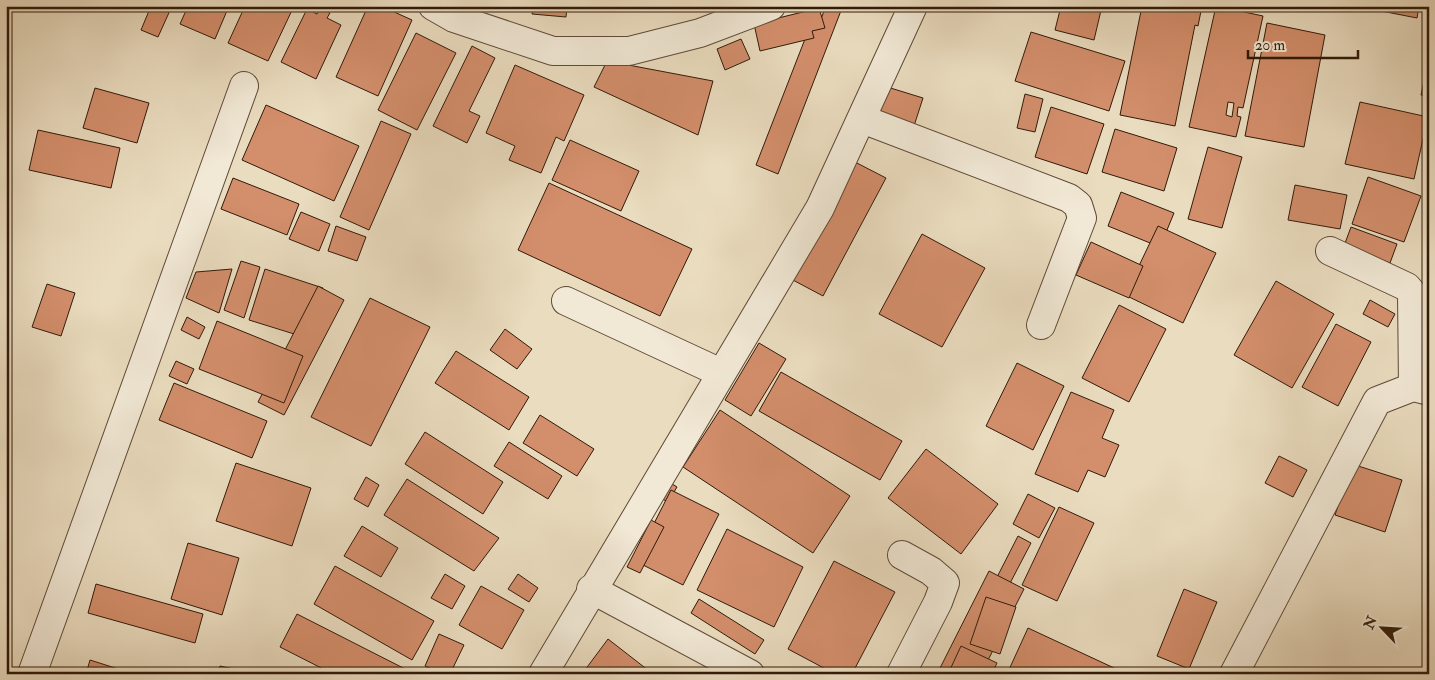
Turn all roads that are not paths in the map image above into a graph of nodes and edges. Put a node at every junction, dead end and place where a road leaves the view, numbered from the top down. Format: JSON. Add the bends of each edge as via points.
{"nodes":[{"id":1,"x":433,"y":6,"type":"edge"},
{"id":2,"x":771,"y":6,"type":"edge"},
{"id":3,"x":913,"y":6,"type":"edge"},
{"id":4,"x":244,"y":86,"type":"dead end"},
{"id":5,"x":862,"y":119,"type":"junction"},
{"id":6,"x":1330,"y":251,"type":"dead end"},
{"id":7,"x":566,"y":301,"type":"dead end"},
{"id":8,"x":1041,"y":325,"type":"dead end"},
{"id":9,"x":721,"y":373,"type":"junction"},
{"id":10,"x":1421,"y":389,"type":"edge"},
{"id":11,"x":902,"y":555,"type":"dead end"},
{"id":12,"x":592,"y":589,"type":"junction"},
{"id":13,"x":32,"y":674,"type":"edge"},
{"id":14,"x":542,"y":674,"type":"edge"},
{"id":15,"x":750,"y":674,"type":"edge"},
{"id":16,"x":901,"y":674,"type":"edge"},
{"id":17,"x":1234,"y":674,"type":"edge"}],
"edges":[{"from":1,"to":2,"type":"street","via":[[454,18],[553,50],[620,51],[700,33]]},
{"from":3,"to":5,"type":"street"},
{"from":4,"to":13,"type":"street"},
{"from":5,"to":8,"type":"street","via":[[1069,198],[1078,205],[1082,218]]},
{"from":5,"to":9,"type":"street","via":[[820,208]]},
{"from":6,"to":10,"type":"street","via":[[1406,287],[1412,293]]},
{"from":7,"to":9,"type":"street"},
{"from":9,"to":12,"type":"street"},
{"from":10,"to":17,"type":"street","via":[[1377,401]]},
{"from":11,"to":16,"type":"street","via":[[931,571],[945,584]]},
{"from":12,"to":14,"type":"street"},
{"from":12,"to":15,"type":"street"}]}
